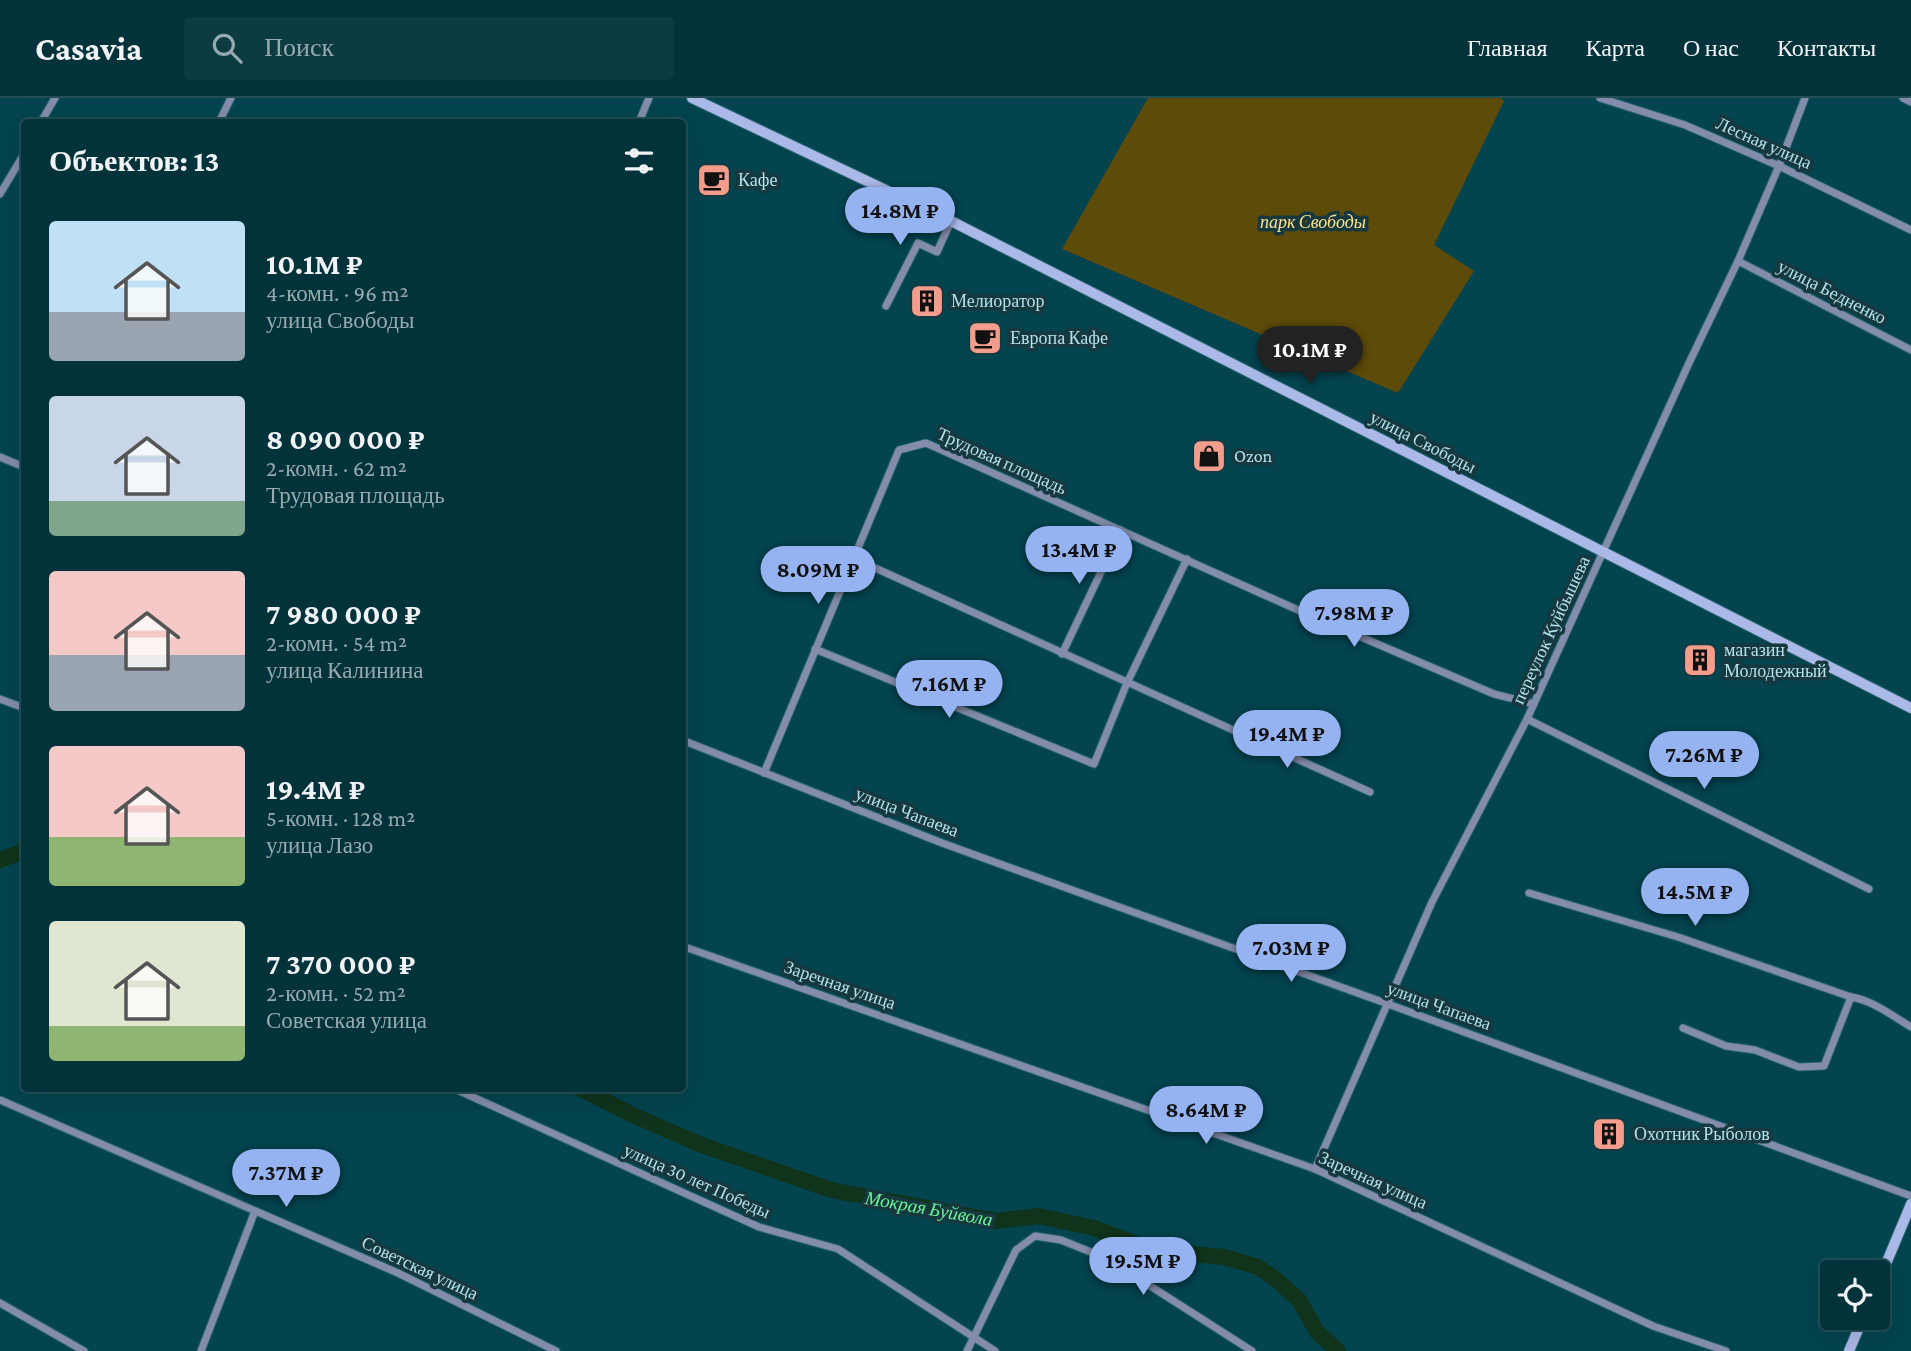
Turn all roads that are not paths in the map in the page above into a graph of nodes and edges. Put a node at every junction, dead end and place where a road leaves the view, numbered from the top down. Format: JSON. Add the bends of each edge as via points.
{"nodes":[{"id":1,"x":55,"y":98,"type":"edge"},
{"id":2,"x":231,"y":98,"type":"edge"},
{"id":3,"x":649,"y":98,"type":"edge"},
{"id":4,"x":692,"y":98,"type":"edge"},
{"id":5,"x":1600,"y":98,"type":"edge"},
{"id":6,"x":1805,"y":98,"type":"edge"},
{"id":7,"x":1903,"y":98,"type":"edge"},
{"id":8,"x":1911,"y":102,"type":"edge"},
{"id":9,"x":43,"y":119,"type":"edge"},
{"id":10,"x":220,"y":119,"type":"edge"},
{"id":11,"x":640,"y":119,"type":"edge"},
{"id":12,"x":21,"y":164,"type":"edge"},
{"id":13,"x":1779,"y":166,"type":"junction"},
{"id":14,"x":0,"y":194,"type":"edge"},
{"id":15,"x":951,"y":221,"type":"junction"},
{"id":16,"x":1911,"y":230,"type":"edge"},
{"id":17,"x":1738,"y":261,"type":"junction"},
{"id":18,"x":887,"y":306,"type":"dead end"},
{"id":19,"x":1911,"y":350,"type":"edge"},
{"id":20,"x":0,"y":457,"type":"edge"},
{"id":21,"x":21,"y":466,"type":"edge"},
{"id":22,"x":1121,"y":530,"type":"junction"},
{"id":23,"x":1603,"y":553,"type":"junction"},
{"id":24,"x":853,"y":558,"type":"junction"},
{"id":25,"x":1187,"y":559,"type":"junction"},
{"id":26,"x":815,"y":649,"type":"junction"},
{"id":27,"x":1062,"y":653,"type":"junction"},
{"id":28,"x":1127,"y":683,"type":"junction"},
{"id":29,"x":0,"y":699,"type":"edge"},
{"id":30,"x":1534,"y":704,"type":"junction"},
{"id":31,"x":21,"y":707,"type":"edge"},
{"id":32,"x":1911,"y":708,"type":"edge"},
{"id":33,"x":1527,"y":719,"type":"junction"},
{"id":34,"x":686,"y":742,"type":"edge"},
{"id":35,"x":764,"y":773,"type":"junction"},
{"id":36,"x":1370,"y":792,"type":"dead end"},
{"id":37,"x":1869,"y":888,"type":"dead end"},
{"id":38,"x":1529,"y":893,"type":"dead end"},
{"id":39,"x":686,"y":947,"type":"edge"},
{"id":40,"x":1851,"y":997,"type":"junction"},
{"id":41,"x":1388,"y":1004,"type":"junction"},
{"id":42,"x":1911,"y":1027,"type":"edge"},
{"id":43,"x":1684,"y":1028,"type":"dead end"},
{"id":44,"x":462,"y":1092,"type":"edge"},
{"id":45,"x":0,"y":1100,"type":"edge"},
{"id":46,"x":1315,"y":1169,"type":"junction"},
{"id":47,"x":1911,"y":1196,"type":"edge"},
{"id":48,"x":1911,"y":1204,"type":"edge"},
{"id":49,"x":255,"y":1211,"type":"junction"},
{"id":50,"x":1888,"y":1260,"type":"edge"},
{"id":51,"x":0,"y":1303,"type":"edge"},
{"id":52,"x":1858,"y":1330,"type":"edge"},
{"id":53,"x":973,"y":1336,"type":"junction"},
{"id":54,"x":84,"y":1351,"type":"edge"},
{"id":55,"x":201,"y":1351,"type":"edge"},
{"id":56,"x":556,"y":1351,"type":"edge"},
{"id":57,"x":967,"y":1351,"type":"edge"},
{"id":58,"x":995,"y":1351,"type":"edge"},
{"id":59,"x":1252,"y":1351,"type":"edge"},
{"id":60,"x":1726,"y":1351,"type":"edge"},
{"id":61,"x":1849,"y":1351,"type":"edge"}],
"edges":[{"from":1,"to":9,"type":"street"},
{"from":2,"to":10,"type":"street"},
{"from":3,"to":11,"type":"street"},
{"from":4,"to":15,"type":"main road","name":"улица Свободы"},
{"from":5,"to":13,"type":"street","name":"Лесная улица","via":[[1685,125]]},
{"from":6,"to":13,"type":"street","name":"переулок Куйбышева"},
{"from":7,"to":8,"type":"street"},
{"from":12,"to":14,"type":"street"},
{"from":13,"to":16,"type":"street","name":"Лесная улица"},
{"from":13,"to":17,"type":"street","name":"переулок Куйбышева"},
{"from":15,"to":18,"type":"street","via":[[937,252],[918,243]]},
{"from":15,"to":23,"type":"main road","name":"улица Свободы"},
{"from":17,"to":19,"type":"street","name":"улица Бедненко"},
{"from":17,"to":23,"type":"street","name":"переулок Куйбышева"},
{"from":20,"to":21,"type":"street"},
{"from":22,"to":24,"type":"street","name":"Трудовая площадь","via":[[926,443],[899,450]]},
{"from":22,"to":25,"type":"street","name":"Трудовая площадь"},
{"from":22,"to":27,"type":"street"},
{"from":23,"to":30,"type":"street","name":"переулок Куйбышева"},
{"from":23,"to":32,"type":"main road","name":"улица Свободы"},
{"from":24,"to":26,"type":"street","name":"Трудовая площадь"},
{"from":24,"to":27,"type":"street"},
{"from":25,"to":28,"type":"street"},
{"from":25,"to":30,"type":"street","name":"Трудовая площадь","via":[[1494,694]]},
{"from":26,"to":28,"type":"street","via":[[1094,764]]},
{"from":26,"to":35,"type":"street","name":"Трудовая площадь"},
{"from":27,"to":28,"type":"street"},
{"from":28,"to":36,"type":"street"},
{"from":29,"to":31,"type":"street"},
{"from":30,"to":33,"type":"street","name":"переулок Куйбышева"},
{"from":33,"to":37,"type":"street"},
{"from":33,"to":41,"type":"street","name":"переулок Куйбышева","via":[[1432,902]]},
{"from":34,"to":35,"type":"street","name":"улица Чапаева"},
{"from":35,"to":41,"type":"street","name":"улица Чапаева","via":[[942,843]]},
{"from":38,"to":40,"type":"street","via":[[1678,937]]},
{"from":39,"to":46,"type":"street","name":"Заречная улица"},
{"from":40,"to":42,"type":"street","via":[[1891,1013]]},
{"from":40,"to":43,"type":"street","via":[[1824,1066],[1799,1067],[1726,1046]]},
{"from":41,"to":46,"type":"street","name":"переулок Куйбышева"},
{"from":41,"to":47,"type":"street","name":"улица Чапаева"},
{"from":44,"to":53,"type":"street","name":"улица 30 лет Победы","via":[[759,1227],[838,1249]]},
{"from":45,"to":49,"type":"street","name":"Советская улица"},
{"from":46,"to":60,"type":"street","name":"Заречная улица","via":[[1653,1326]]},
{"from":48,"to":50,"type":"main road"},
{"from":49,"to":55,"type":"street"},
{"from":49,"to":56,"type":"street","name":"Советская улица","via":[[398,1273]]},
{"from":51,"to":54,"type":"street"},
{"from":52,"to":61,"type":"main road"},
{"from":53,"to":57,"type":"street"},
{"from":53,"to":58,"type":"street","name":"улица 30 лет Победы"},
{"from":53,"to":59,"type":"street","via":[[1016,1250],[1035,1236],[1061,1240],[1108,1259]]}]}
